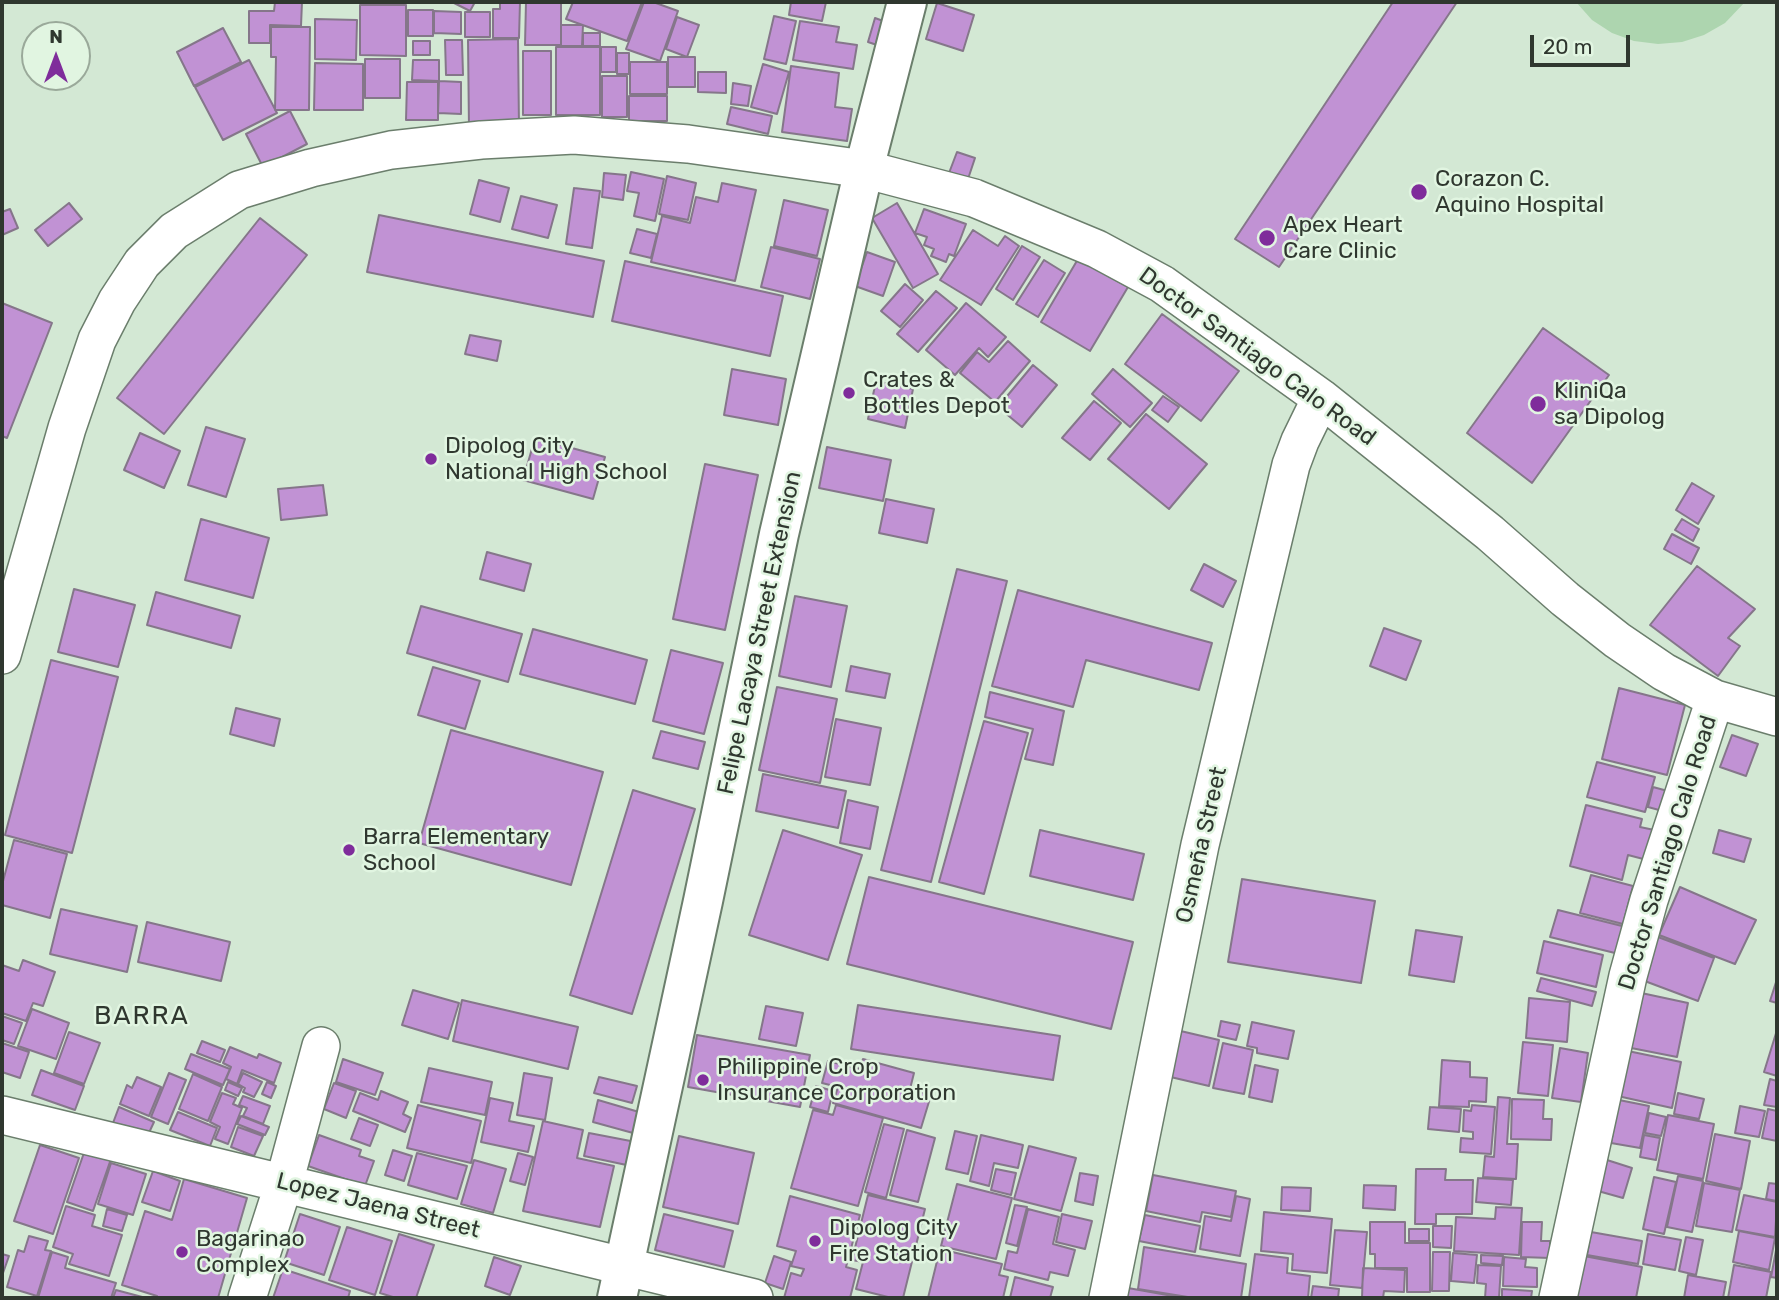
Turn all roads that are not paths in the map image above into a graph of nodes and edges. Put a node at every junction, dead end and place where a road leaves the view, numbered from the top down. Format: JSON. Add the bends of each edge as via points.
{"nodes":[{"id":1,"x":907,"y":2,"type":"edge"},
{"id":2,"x":864,"y":169,"type":"junction"},
{"id":3,"x":1321,"y":398,"type":"junction"},
{"id":4,"x":2,"y":654,"type":"edge"},
{"id":5,"x":1716,"y":699,"type":"junction"},
{"id":6,"x":1777,"y":717,"type":"edge"},
{"id":7,"x":321,"y":1046,"type":"dead end"},
{"id":8,"x":2,"y":1115,"type":"edge"},
{"id":9,"x":284,"y":1183,"type":"junction"},
{"id":10,"x":620,"y":1282,"type":"edge"},
{"id":11,"x":247,"y":1298,"type":"edge"},
{"id":12,"x":754,"y":1298,"type":"edge"},
{"id":13,"x":1108,"y":1298,"type":"edge"},
{"id":14,"x":1558,"y":1298,"type":"edge"}],
"edges":[{"from":1,"to":2,"type":"main road","name":"Felipe Lacaya Street Extension"},
{"from":2,"to":3,"type":"street","name":"Doctor Santiago Calo Road","via":[[974,198],[1097,248],[1162,284]]},
{"from":2,"to":4,"type":"street","name":"Doctor Santiago Calo Road","via":[[688,144],[574,135],[391,150],[239,190],[174,231],[142,263],[107,320],[67,428]]},
{"from":2,"to":10,"type":"main road","name":"Felipe Lacaya Street Extension","via":[[779,534]]},
{"from":3,"to":5,"type":"street","name":"Doctor Santiago Calo Road","via":[[1617,640]]},
{"from":3,"to":13,"type":"street","name":"Osmeña Street","via":[[1291,465],[1210,805]]},
{"from":5,"to":6,"type":"street"},
{"from":5,"to":14,"type":"street","name":"Doctor Santiago Calo Road","via":[[1628,976]]},
{"from":7,"to":9,"type":"street"},
{"from":8,"to":9,"type":"street","name":"Lopez Jaena Street"},
{"from":9,"to":10,"type":"street","name":"Lopez Jaena Street"},
{"from":9,"to":11,"type":"street"},
{"from":10,"to":12,"type":"street","name":"Lopez Jaena Street"}]}
